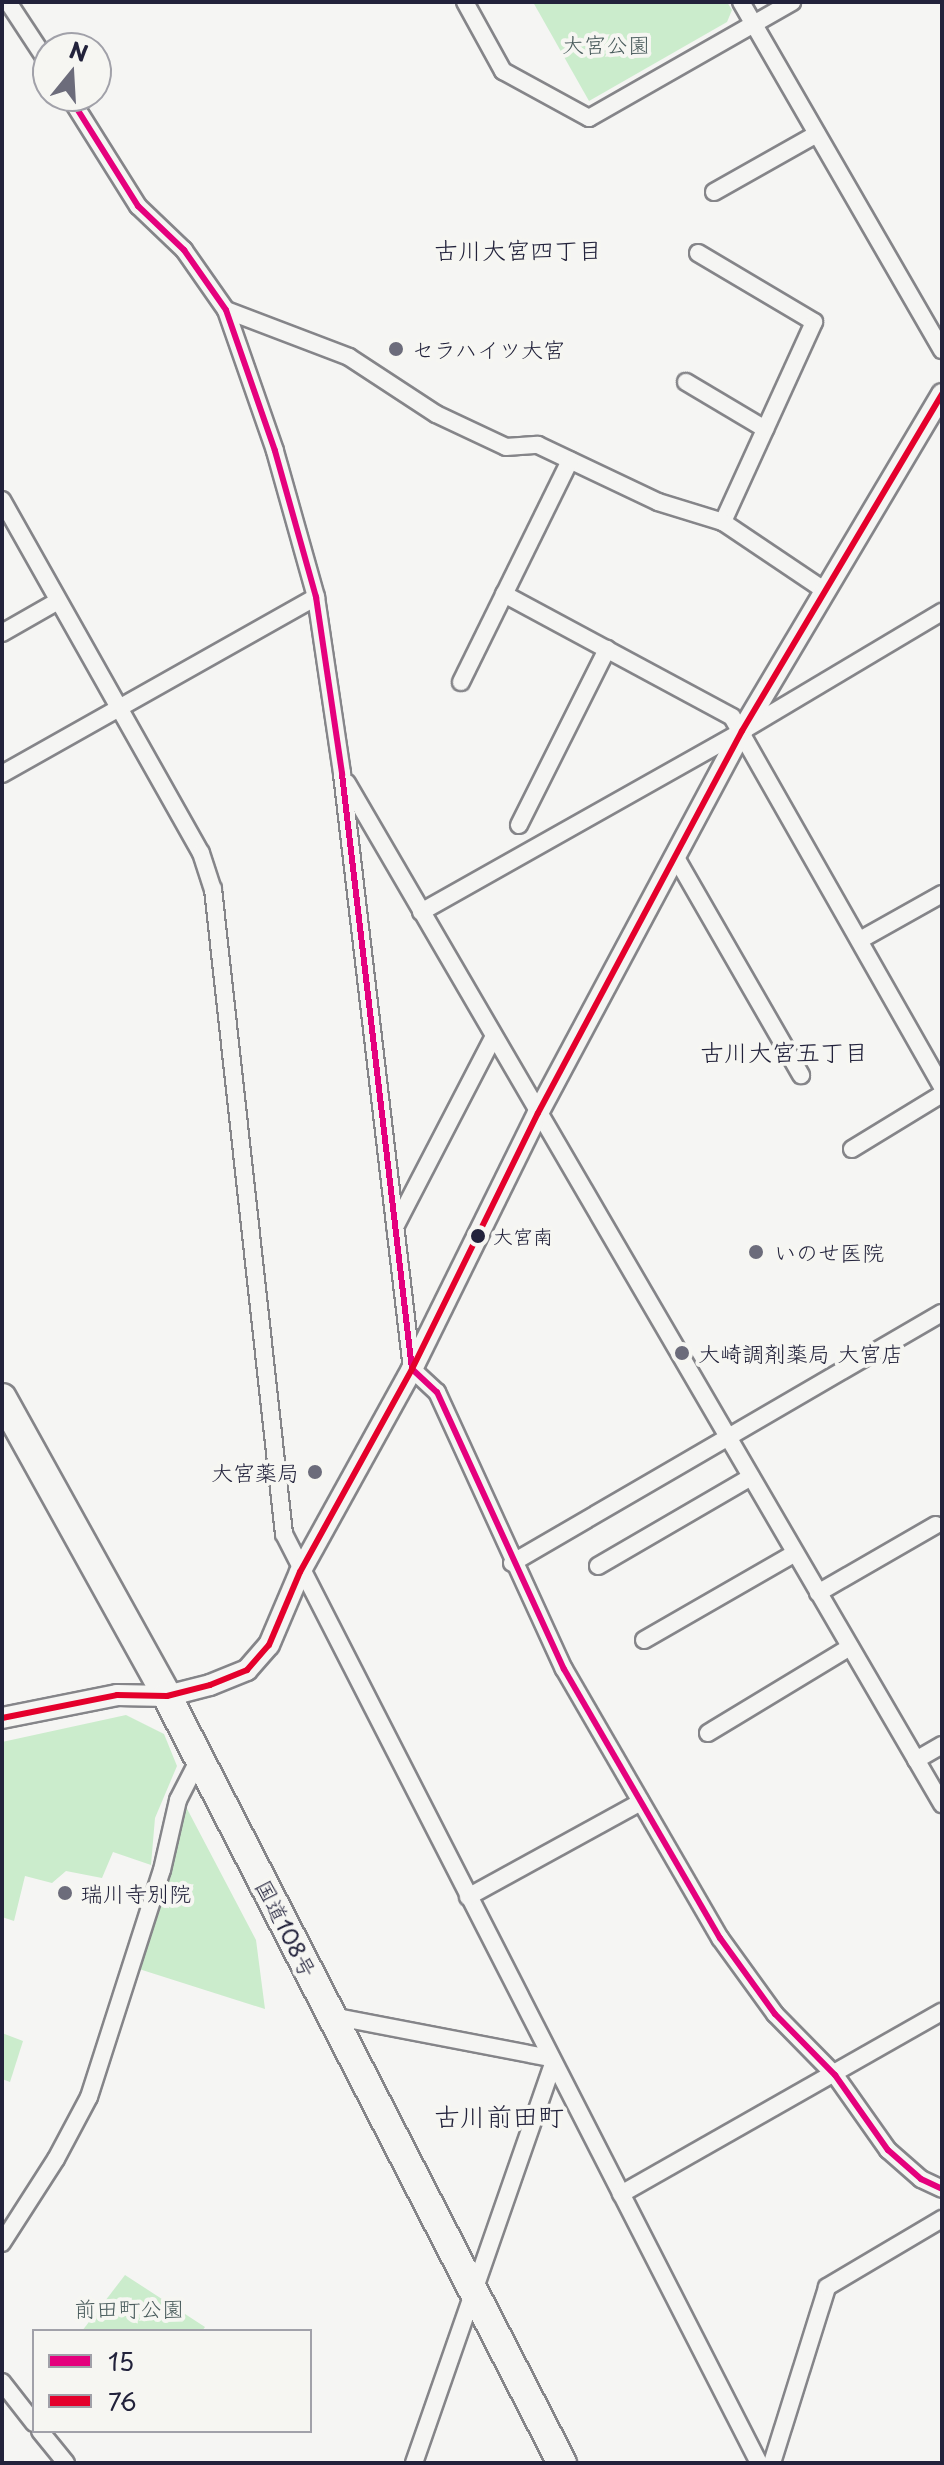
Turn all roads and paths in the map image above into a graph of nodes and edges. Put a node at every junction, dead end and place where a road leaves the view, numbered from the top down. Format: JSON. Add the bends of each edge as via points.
{"nodes":[{"id":1,"x":8,"y":2,"type":"edge"},
{"id":2,"x":465,"y":2,"type":"edge"},
{"id":3,"x":741,"y":2,"type":"edge"},
{"id":4,"x":792,"y":2,"type":"edge"},
{"id":5,"x":754,"y":24,"type":"junction"},
{"id":6,"x":32,"y":39,"type":"edge"},
{"id":7,"x":79,"y":112,"type":"edge"},
{"id":8,"x":817,"y":134,"type":"junction"},
{"id":9,"x":714,"y":192,"type":"dead end"},
{"id":10,"x":698,"y":253,"type":"dead end"},
{"id":11,"x":226,"y":310,"type":"junction"},
{"id":12,"x":942,"y":350,"type":"edge"},
{"id":13,"x":686,"y":382,"type":"dead end"},
{"id":14,"x":942,"y":394,"type":"edge"},
{"id":15,"x":765,"y":429,"type":"junction"},
{"id":16,"x":570,"y":460,"type":"junction"},
{"id":17,"x":2,"y":500,"type":"edge"},
{"id":18,"x":723,"y":522,"type":"junction"},
{"id":19,"x":824,"y":590,"type":"junction"},
{"id":20,"x":504,"y":594,"type":"junction"},
{"id":21,"x":316,"y":597,"type":"junction"},
{"id":22,"x":58,"y":601,"type":"junction"},
{"id":23,"x":942,"y":612,"type":"edge"},
{"id":24,"x":2,"y":633,"type":"edge"},
{"id":25,"x":607,"y":649,"type":"junction"},
{"id":26,"x":461,"y":682,"type":"dead end"},
{"id":27,"x":118,"y":708,"type":"junction"},
{"id":28,"x":742,"y":731,"type":"junction"},
{"id":29,"x":2,"y":774,"type":"edge"},
{"id":30,"x":342,"y":774,"type":"junction"},
{"id":31,"x":519,"y":825,"type":"dead end"},
{"id":32,"x":675,"y":856,"type":"junction"},
{"id":33,"x":942,"y":894,"type":"edge"},
{"id":34,"x":421,"y":912,"type":"junction"},
{"id":35,"x":860,"y":940,"type":"junction"},
{"id":36,"x":494,"y":1036,"type":"junction"},
{"id":37,"x":801,"y":1075,"type":"dead end"},
{"id":38,"x":942,"y":1086,"type":"edge"},
{"id":39,"x":942,"y":1094,"type":"edge"},
{"id":40,"x":538,"y":1113,"type":"junction"},
{"id":41,"x":852,"y":1149,"type":"dead end"},
{"id":42,"x":395,"y":1227,"type":"junction"},
{"id":43,"x":942,"y":1313,"type":"edge"},
{"id":44,"x":412,"y":1369,"type":"junction"},
{"id":45,"x":2,"y":1398,"type":"edge"},
{"id":46,"x":728,"y":1438,"type":"junction"},
{"id":47,"x":751,"y":1477,"type":"junction"},
{"id":48,"x":936,"y":1525,"type":"dead end"},
{"id":49,"x":795,"y":1553,"type":"junction"},
{"id":50,"x":512,"y":1563,"type":"junction"},
{"id":51,"x":598,"y":1566,"type":"dead end"},
{"id":52,"x":300,"y":1572,"type":"junction"},
{"id":53,"x":818,"y":1593,"type":"junction"},
{"id":54,"x":644,"y":1640,"type":"dead end"},
{"id":55,"x":850,"y":1647,"type":"junction"},
{"id":56,"x":167,"y":1696,"type":"junction"},
{"id":57,"x":2,"y":1718,"type":"edge"},
{"id":58,"x":708,"y":1733,"type":"dead end"},
{"id":59,"x":942,"y":1745,"type":"edge"},
{"id":60,"x":199,"y":1759,"type":"junction"},
{"id":61,"x":916,"y":1760,"type":"junction"},
{"id":62,"x":641,"y":1802,"type":"junction"},
{"id":63,"x":942,"y":1804,"type":"edge"},
{"id":64,"x":468,"y":1897,"type":"junction"},
{"id":65,"x":942,"y":2012,"type":"edge"},
{"id":66,"x":332,"y":2016,"type":"junction"},
{"id":67,"x":552,"y":2061,"type":"junction"},
{"id":68,"x":835,"y":2075,"type":"junction"},
{"id":69,"x":942,"y":2189,"type":"edge"},
{"id":70,"x":621,"y":2194,"type":"junction"},
{"id":71,"x":942,"y":2219,"type":"edge"},
{"id":72,"x":2,"y":2243,"type":"edge"},
{"id":73,"x":474,"y":2291,"type":"junction"},
{"id":74,"x":2,"y":2382,"type":"edge"},
{"id":75,"x":32,"y":2420,"type":"edge"},
{"id":76,"x":42,"y":2433,"type":"edge"},
{"id":77,"x":66,"y":2463,"type":"edge"},
{"id":78,"x":414,"y":2463,"type":"edge"},
{"id":79,"x":562,"y":2463,"type":"edge"},
{"id":80,"x":759,"y":2463,"type":"edge"},
{"id":81,"x":772,"y":2463,"type":"edge"}],
"edges":[{"from":1,"to":6,"type":"street"},
{"from":2,"to":5,"type":"street","via":[[503,71],[589,118]]},
{"from":3,"to":5,"type":"street"},
{"from":4,"to":5,"type":"street"},
{"from":5,"to":8,"type":"street"},
{"from":7,"to":11,"type":"street","via":[[138,206],[184,250]]},
{"from":8,"to":9,"type":"street"},
{"from":8,"to":12,"type":"street"},
{"from":10,"to":15,"type":"street","via":[[814,322]]},
{"from":11,"to":16,"type":"street","via":[[349,357],[436,414],[506,447],[538,445]]},
{"from":11,"to":21,"type":"street","via":[[275,451]]},
{"from":13,"to":15,"type":"street"},
{"from":14,"to":19,"type":"street"},
{"from":15,"to":18,"type":"street"},
{"from":16,"to":18,"type":"street","via":[[658,502]]},
{"from":16,"to":20,"type":"street"},
{"from":17,"to":22,"type":"street"},
{"from":18,"to":19,"type":"street"},
{"from":19,"to":28,"type":"street"},
{"from":20,"to":25,"type":"street"},
{"from":20,"to":26,"type":"street"},
{"from":21,"to":27,"type":"street"},
{"from":21,"to":30,"type":"street"},
{"from":22,"to":24,"type":"street"},
{"from":22,"to":27,"type":"street"},
{"from":23,"to":28,"type":"street"},
{"from":25,"to":28,"type":"street","via":[[732,717]]},
{"from":25,"to":31,"type":"street"},
{"from":27,"to":29,"type":"street"},
{"from":27,"to":52,"type":"street","via":[[201,853],[213,889],[284,1534]]},
{"from":28,"to":32,"type":"street"},
{"from":28,"to":34,"type":"street"},
{"from":28,"to":35,"type":"street"},
{"from":30,"to":34,"type":"street"},
{"from":30,"to":42,"type":"street"},
{"from":32,"to":37,"type":"street"},
{"from":32,"to":40,"type":"street"},
{"from":33,"to":35,"type":"street"},
{"from":34,"to":36,"type":"street"},
{"from":35,"to":38,"type":"street"},
{"from":36,"to":40,"type":"street"},
{"from":36,"to":42,"type":"street"},
{"from":39,"to":41,"type":"street"},
{"from":40,"to":44,"type":"street"},
{"from":40,"to":46,"type":"street"},
{"from":42,"to":44,"type":"street"},
{"from":43,"to":46,"type":"street"},
{"from":44,"to":50,"type":"street","via":[[437,1392]]},
{"from":44,"to":52,"type":"street"},
{"from":45,"to":56,"type":"highway","name":"国道108号"},
{"from":46,"to":47,"type":"street"},
{"from":46,"to":50,"type":"street"},
{"from":47,"to":49,"type":"street"},
{"from":47,"to":51,"type":"street"},
{"from":48,"to":53,"type":"street"},
{"from":49,"to":53,"type":"street"},
{"from":49,"to":54,"type":"street"},
{"from":50,"to":62,"type":"street","via":[[564,1669]]},
{"from":52,"to":56,"type":"street","via":[[269,1645],[247,1670]]},
{"from":52,"to":64,"type":"street"},
{"from":53,"to":55,"type":"street"},
{"from":55,"to":58,"type":"street"},
{"from":55,"to":61,"type":"street"},
{"from":56,"to":57,"type":"street","via":[[117,1695]]},
{"from":56,"to":60,"type":"highway","name":"国道108号"},
{"from":59,"to":61,"type":"street"},
{"from":60,"to":66,"type":"highway","name":"国道108号"},
{"from":60,"to":72,"type":"street","via":[[178,1800],[162,1870],[89,2097]]},
{"from":61,"to":63,"type":"street"},
{"from":62,"to":64,"type":"street"},
{"from":62,"to":68,"type":"street","via":[[720,1938],[775,2014]]},
{"from":64,"to":67,"type":"street"},
{"from":65,"to":68,"type":"street"},
{"from":66,"to":67,"type":"street"},
{"from":66,"to":73,"type":"highway","name":"国道108号"},
{"from":67,"to":70,"type":"street"},
{"from":67,"to":73,"type":"street"},
{"from":68,"to":69,"type":"street","via":[[888,2150],[921,2179]]},
{"from":68,"to":70,"type":"street"},
{"from":70,"to":80,"type":"street"},
{"from":71,"to":81,"type":"street","via":[[827,2287]]},
{"from":73,"to":78,"type":"street"},
{"from":73,"to":79,"type":"highway","name":"国道108号"},
{"from":74,"to":75,"type":"street"},
{"from":76,"to":77,"type":"street"}]}
